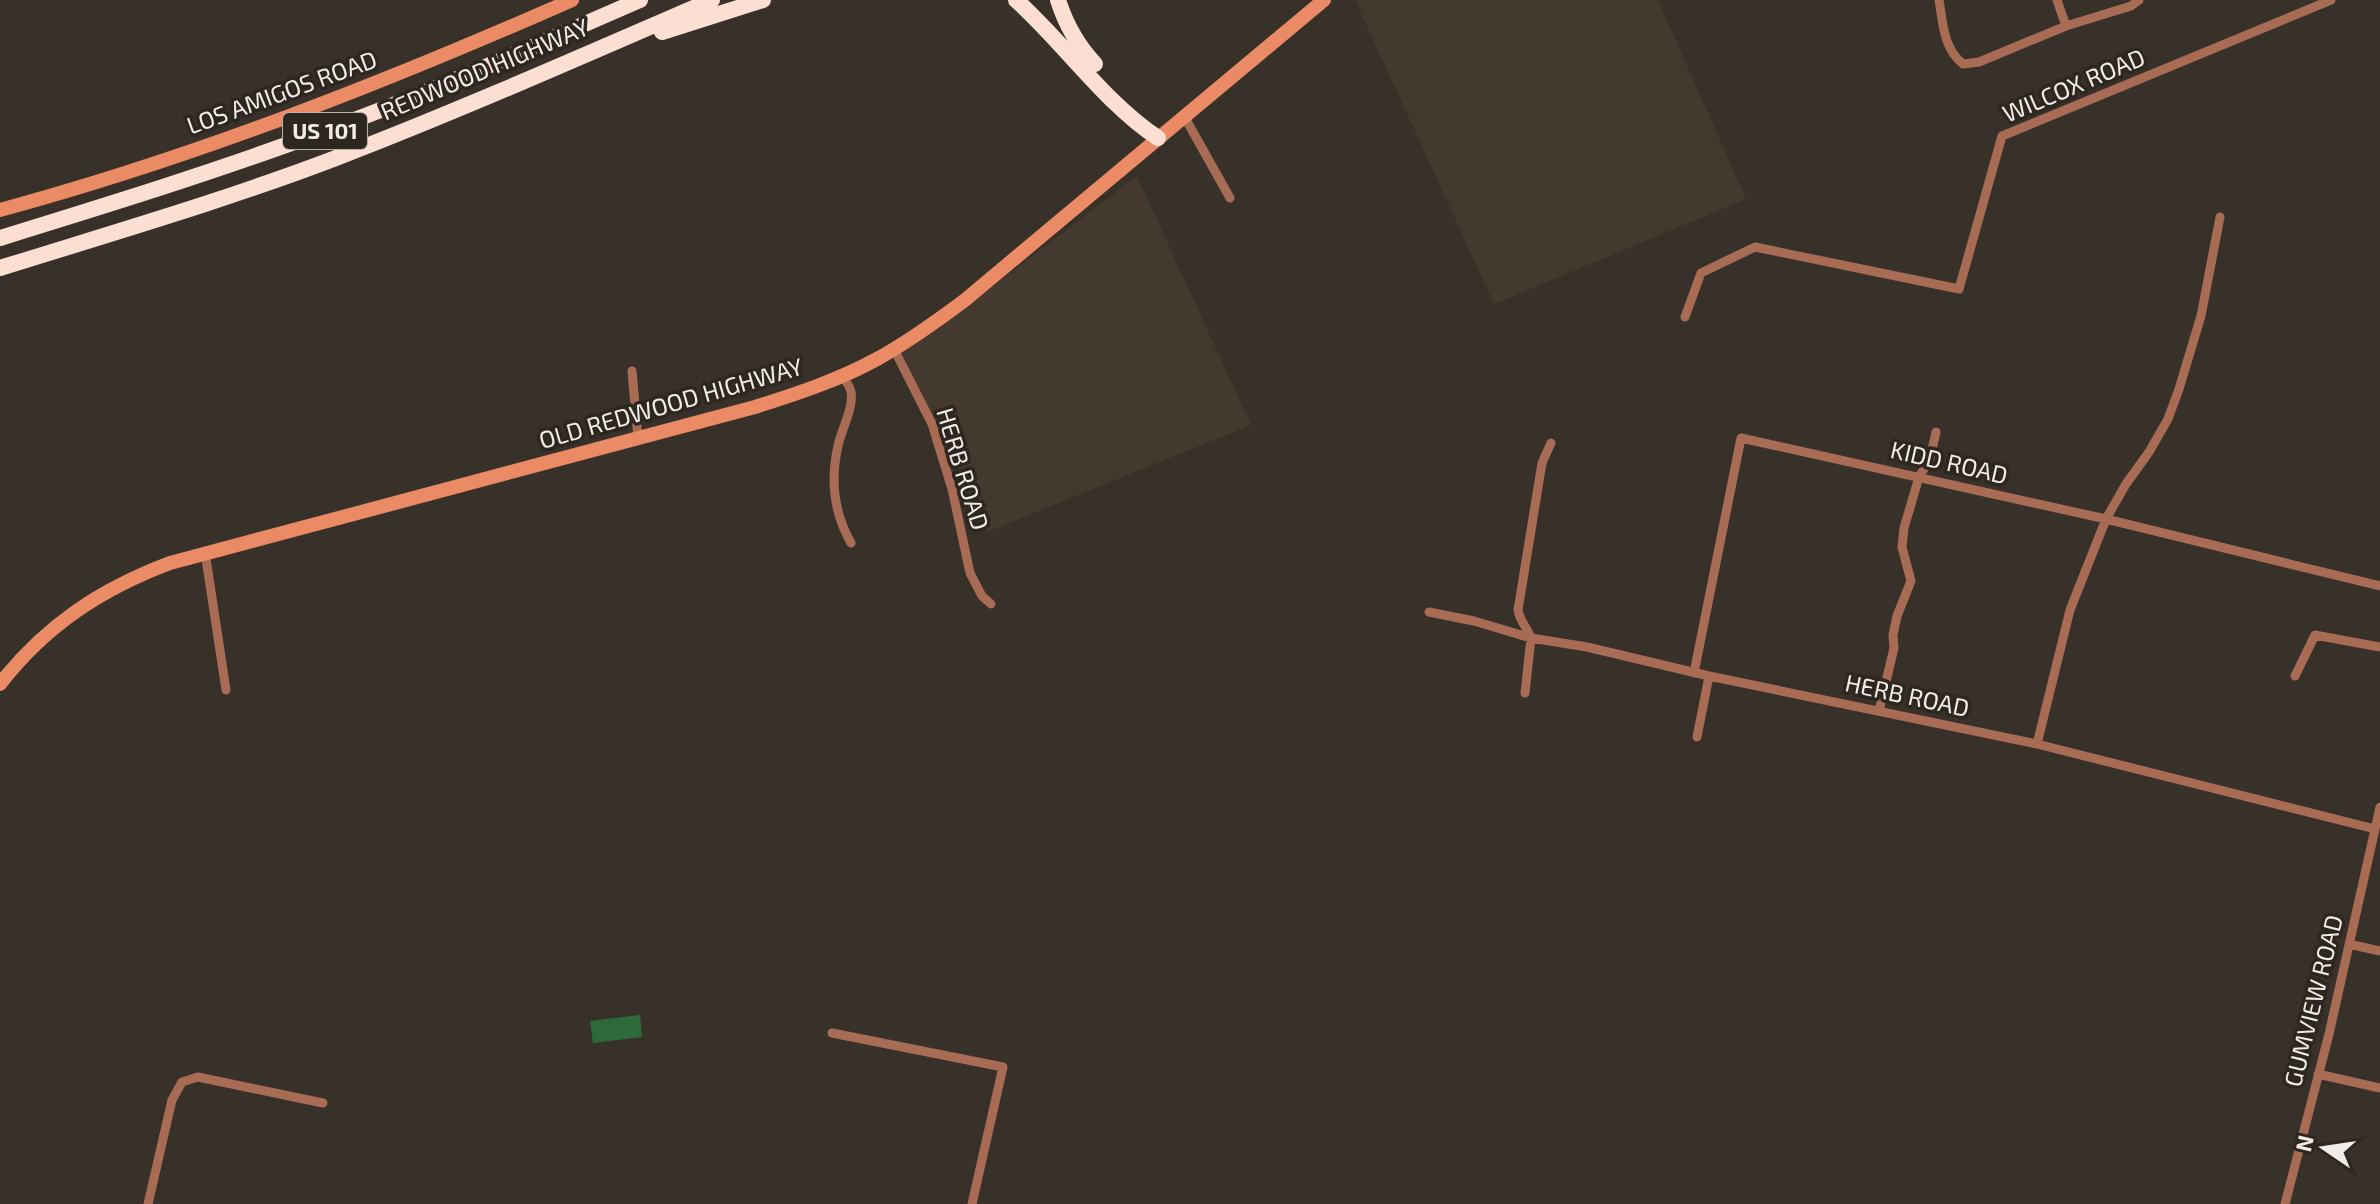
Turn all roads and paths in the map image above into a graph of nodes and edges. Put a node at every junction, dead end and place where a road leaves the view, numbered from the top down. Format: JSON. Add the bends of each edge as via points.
{"nodes":[{"id":1,"x":572,"y":0,"type":"edge"},
{"id":2,"x":640,"y":0,"type":"edge"},
{"id":3,"x":712,"y":0,"type":"edge"},
{"id":4,"x":763,"y":0,"type":"edge"},
{"id":5,"x":1016,"y":0,"type":"edge"},
{"id":6,"x":1058,"y":0,"type":"edge"},
{"id":7,"x":1324,"y":0,"type":"edge"},
{"id":8,"x":1939,"y":0,"type":"edge"},
{"id":9,"x":2057,"y":0,"type":"edge"},
{"id":10,"x":2139,"y":0,"type":"edge"},
{"id":11,"x":2331,"y":0,"type":"edge"},
{"id":12,"x":2066,"y":26,"type":"junction"},
{"id":13,"x":580,"y":57,"type":"junction"},
{"id":14,"x":1184,"y":116,"type":"junction"},
{"id":15,"x":1158,"y":138,"type":"junction"},
{"id":16,"x":1230,"y":198,"type":"dead end"},
{"id":17,"x":0,"y":210,"type":"edge"},
{"id":18,"x":2220,"y":217,"type":"dead end"},
{"id":19,"x":0,"y":238,"type":"edge"},
{"id":20,"x":0,"y":268,"type":"edge"},
{"id":21,"x":1685,"y":317,"type":"dead end"},
{"id":22,"x":894,"y":349,"type":"junction"},
{"id":23,"x":632,"y":371,"type":"dead end"},
{"id":24,"x":842,"y":375,"type":"junction"},
{"id":25,"x":1936,"y":432,"type":"dead end"},
{"id":26,"x":638,"y":438,"type":"junction"},
{"id":27,"x":1551,"y":443,"type":"dead end"},
{"id":28,"x":1919,"y":477,"type":"junction"},
{"id":29,"x":2106,"y":519,"type":"junction"},
{"id":30,"x":851,"y":543,"type":"dead end"},
{"id":31,"x":205,"y":552,"type":"junction"},
{"id":32,"x":2380,"y":586,"type":"edge"},
{"id":33,"x":991,"y":604,"type":"dead end"},
{"id":34,"x":1429,"y":612,"type":"dead end"},
{"id":35,"x":1531,"y":638,"type":"junction"},
{"id":36,"x":2380,"y":647,"type":"edge"},
{"id":37,"x":1694,"y":673,"type":"junction"},
{"id":38,"x":1709,"y":676,"type":"junction"},
{"id":39,"x":2295,"y":676,"type":"dead end"},
{"id":40,"x":0,"y":684,"type":"edge"},
{"id":41,"x":226,"y":690,"type":"dead end"},
{"id":42,"x":1525,"y":693,"type":"dead end"},
{"id":43,"x":1879,"y":711,"type":"junction"},
{"id":44,"x":1697,"y":737,"type":"dead end"},
{"id":45,"x":2037,"y":744,"type":"junction"},
{"id":46,"x":2380,"y":807,"type":"edge"},
{"id":47,"x":2375,"y":829,"type":"junction"},
{"id":48,"x":2349,"y":944,"type":"junction"},
{"id":49,"x":2380,"y":951,"type":"edge"},
{"id":50,"x":832,"y":1033,"type":"dead end"},
{"id":51,"x":2318,"y":1074,"type":"junction"},
{"id":52,"x":2380,"y":1088,"type":"edge"},
{"id":53,"x":323,"y":1103,"type":"dead end"},
{"id":54,"x":148,"y":1204,"type":"edge"},
{"id":55,"x":972,"y":1204,"type":"edge"},
{"id":56,"x":2285,"y":1204,"type":"edge"}],
"edges":[{"from":1,"to":17,"type":"main road","name":"LOS AMIGOS ROAD","via":[[437,59],[231,137]]},
{"from":2,"to":19,"type":"highway","name":"REDWOOD HIGHWAY","number":"US 101","via":[[322,132]]},
{"from":3,"to":13,"type":"highway","name":"REDWOOD HIGHWAY","number":"US 101"},
{"from":4,"to":13,"type":"highway"},
{"from":5,"to":15,"type":"highway","via":[[1135,123]]},
{"from":6,"to":15,"type":"highway","via":[[1082,51]]},
{"from":7,"to":14,"type":"main road","name":"OLD REDWOOD HIGHWAY"},
{"from":8,"to":12,"type":"street","via":[[1948,47],[1963,64]]},
{"from":9,"to":12,"type":"street"},
{"from":10,"to":12,"type":"street"},
{"from":11,"to":21,"type":"street","name":"WILCOX ROAD","via":[[2002,136],[1959,289],[1755,247],[1701,273]]},
{"from":13,"to":20,"type":"highway","name":"REDWOOD HIGHWAY","number":"US 101","via":[[334,158]]},
{"from":14,"to":15,"type":"main road","name":"OLD REDWOOD HIGHWAY"},
{"from":14,"to":16,"type":"street"},
{"from":15,"to":22,"type":"main road","name":"OLD REDWOOD HIGHWAY","via":[[965,300]]},
{"from":18,"to":29,"type":"street","via":[[2201,316],[2168,419]]},
{"from":22,"to":24,"type":"main road","name":"OLD REDWOOD HIGHWAY"},
{"from":22,"to":33,"type":"street","name":"HERB ROAD","via":[[932,424],[970,573]]},
{"from":23,"to":26,"type":"street"},
{"from":24,"to":26,"type":"main road","name":"OLD REDWOOD HIGHWAY","via":[[755,407]]},
{"from":24,"to":30,"type":"street","via":[[851,403],[837,449],[835,502]]},
{"from":25,"to":28,"type":"street"},
{"from":26,"to":31,"type":"main road","name":"OLD REDWOOD HIGHWAY"},
{"from":27,"to":35,"type":"street","via":[[1542,463],[1518,610]]},
{"from":28,"to":29,"type":"street","name":"KIDD ROAD"},
{"from":28,"to":37,"type":"street","name":"KIDD ROAD","via":[[1741,438]]},
{"from":28,"to":43,"type":"street","via":[[1902,547],[1911,581],[1897,616]]},
{"from":29,"to":32,"type":"street","name":"KIDD ROAD"},
{"from":29,"to":45,"type":"street","via":[[2070,610]]},
{"from":31,"to":40,"type":"main road","name":"OLD REDWOOD HIGHWAY","via":[[145,572],[95,598],[56,625]]},
{"from":31,"to":41,"type":"street"},
{"from":34,"to":35,"type":"street","name":"HERB ROAD"},
{"from":35,"to":37,"type":"street","name":"HERB ROAD"},
{"from":35,"to":42,"type":"street"},
{"from":36,"to":39,"type":"street","via":[[2315,635]]},
{"from":37,"to":38,"type":"street","name":"HERB ROAD"},
{"from":38,"to":43,"type":"street","name":"HERB ROAD"},
{"from":38,"to":44,"type":"street"},
{"from":43,"to":45,"type":"street","name":"HERB ROAD"},
{"from":45,"to":47,"type":"street","name":"HERB ROAD"},
{"from":46,"to":47,"type":"street","name":"GUMVIEW ROAD"},
{"from":47,"to":48,"type":"street","name":"GUMVIEW ROAD"},
{"from":48,"to":49,"type":"street"},
{"from":48,"to":51,"type":"street","name":"GUMVIEW ROAD"},
{"from":50,"to":55,"type":"street","via":[[1003,1067]]},
{"from":51,"to":52,"type":"street"},
{"from":51,"to":56,"type":"street","name":"GUMVIEW ROAD"},
{"from":53,"to":54,"type":"street","via":[[198,1077],[182,1082],[172,1100]]}]}
